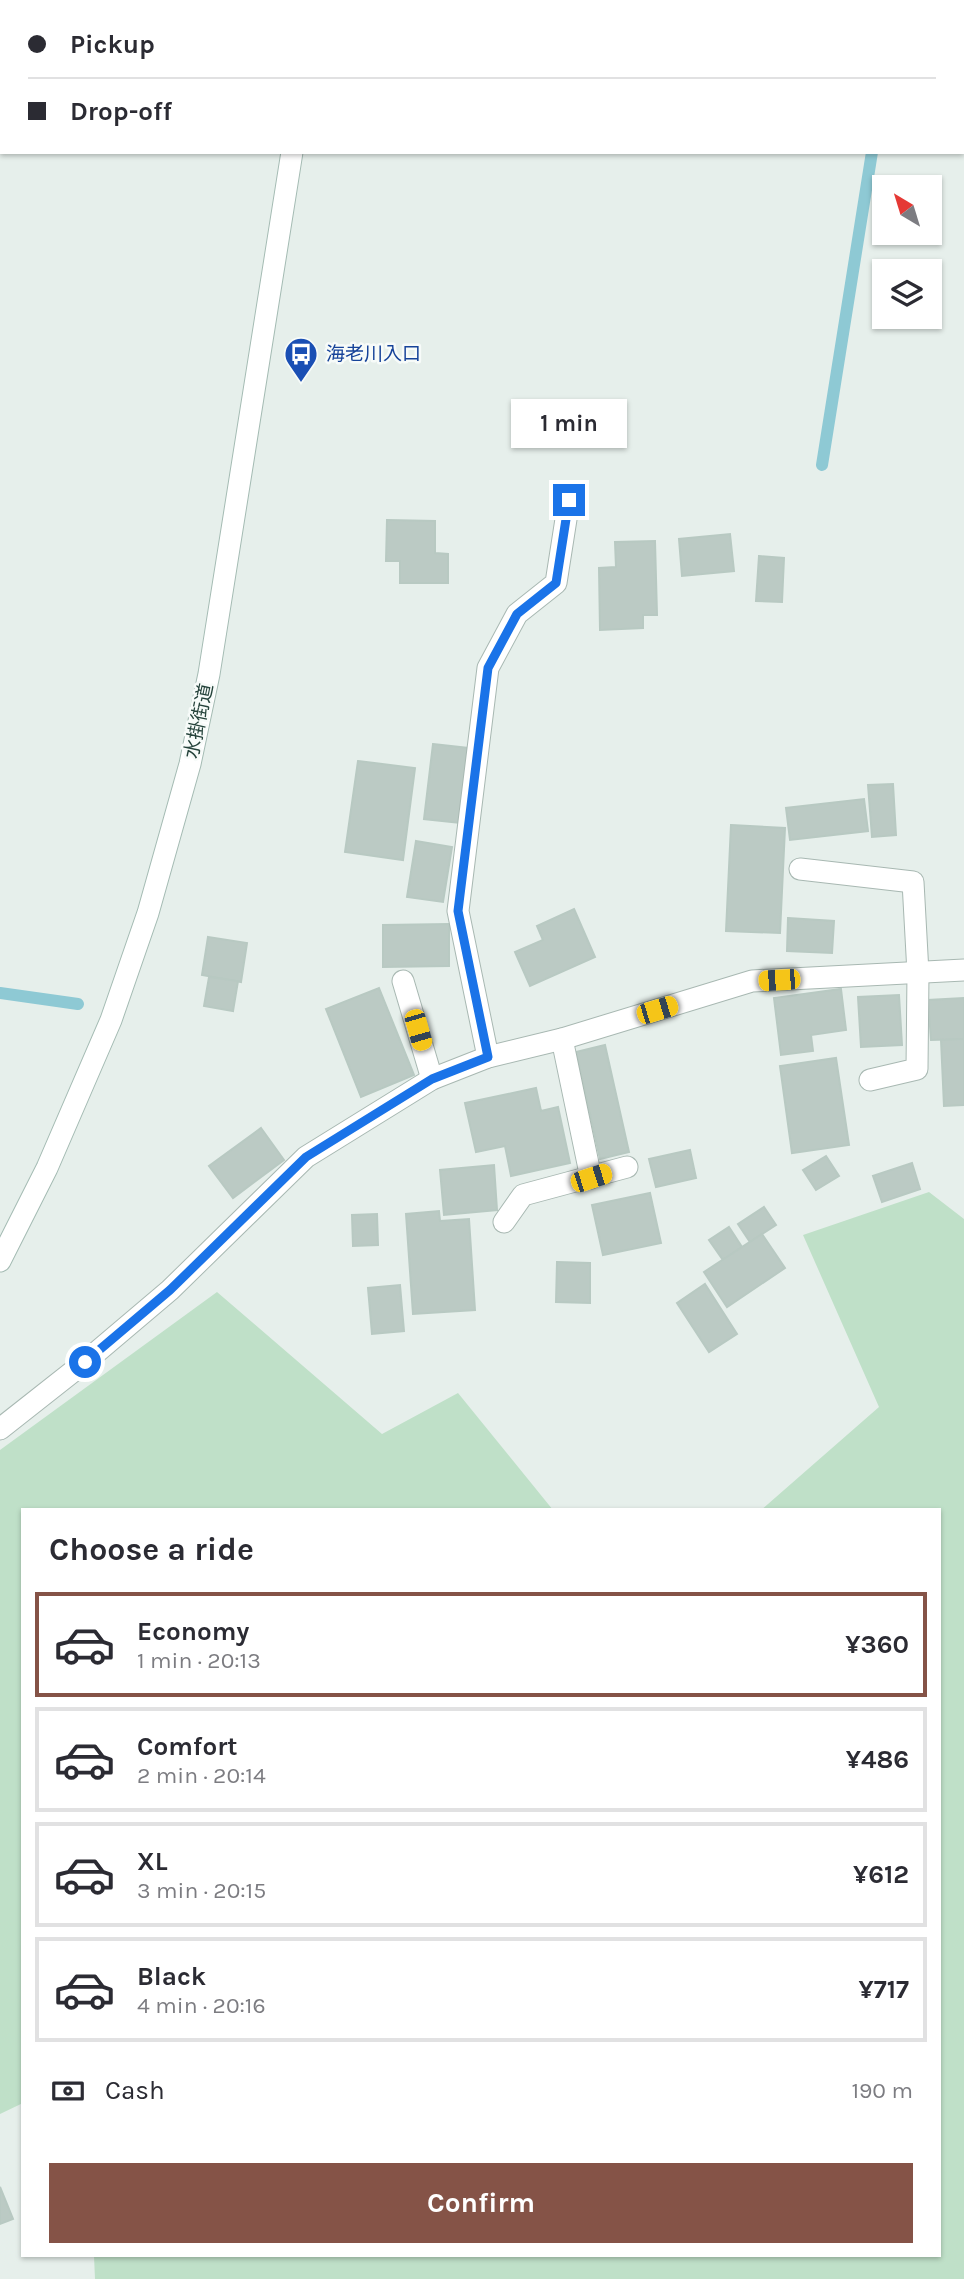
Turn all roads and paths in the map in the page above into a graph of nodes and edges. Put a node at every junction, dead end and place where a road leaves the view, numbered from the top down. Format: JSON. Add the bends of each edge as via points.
{"nodes":[{"id":1,"x":292,"y":154,"type":"edge"},
{"id":2,"x":569,"y":500,"type":"dead end"},
{"id":3,"x":800,"y":869,"type":"dead end"},
{"id":4,"x":964,"y":970,"type":"edge"},
{"id":5,"x":918,"y":973,"type":"junction"},
{"id":6,"x":403,"y":981,"type":"dead end"},
{"id":7,"x":562,"y":1039,"type":"junction"},
{"id":8,"x":488,"y":1057,"type":"junction"},
{"id":9,"x":432,"y":1079,"type":"junction"},
{"id":10,"x":870,"y":1080,"type":"dead end"},
{"id":11,"x":627,"y":1167,"type":"dead end"},
{"id":12,"x":591,"y":1178,"type":"junction"},
{"id":13,"x":504,"y":1222,"type":"dead end"},
{"id":14,"x":0,"y":1261,"type":"edge"},
{"id":15,"x":0,"y":1429,"type":"edge"}],
"edges":[{"from":1,"to":14,"type":"main road","name":"水掛街道","via":[[213,650],[190,764],[148,913],[111,1020],[47,1168]]},
{"from":2,"to":8,"type":"main road","via":[[556,583],[517,614],[488,668],[458,911]]},
{"from":3,"to":5,"type":"main road","via":[[913,882]]},
{"from":4,"to":5,"type":"main road"},
{"from":5,"to":7,"type":"main road","via":[[752,981]]},
{"from":5,"to":10,"type":"main road","via":[[918,1069]]},
{"from":6,"to":9,"type":"main road"},
{"from":7,"to":8,"type":"main road"},
{"from":7,"to":12,"type":"main road"},
{"from":8,"to":9,"type":"main road"},
{"from":9,"to":15,"type":"main road","via":[[306,1157],[170,1290]]},
{"from":11,"to":12,"type":"main road"},
{"from":12,"to":13,"type":"main road","via":[[523,1195]]}]}
